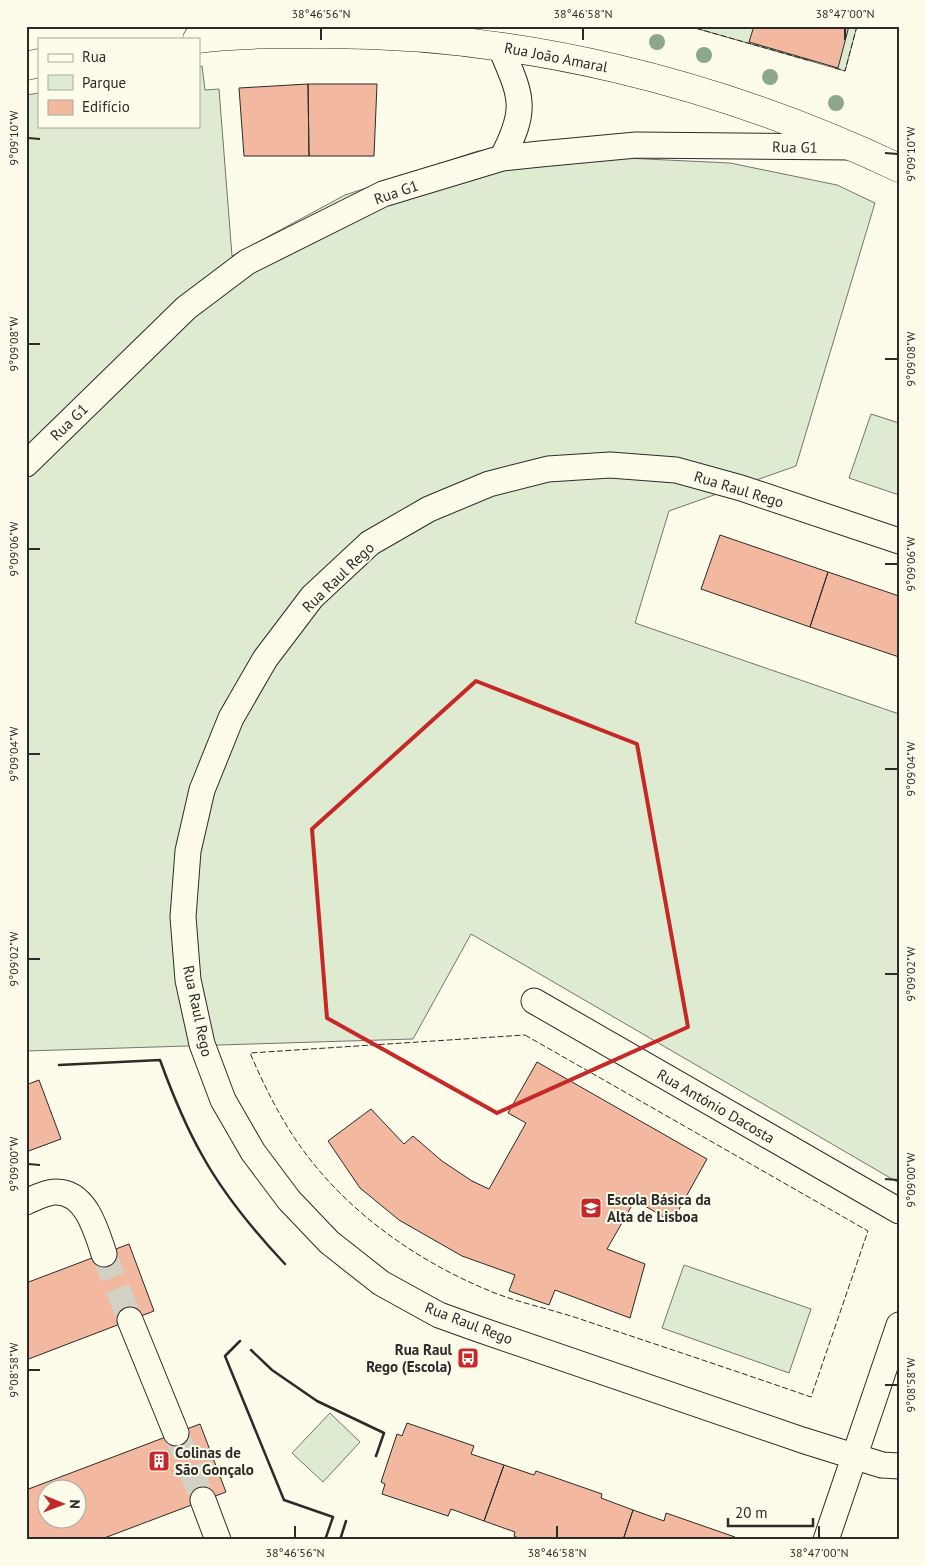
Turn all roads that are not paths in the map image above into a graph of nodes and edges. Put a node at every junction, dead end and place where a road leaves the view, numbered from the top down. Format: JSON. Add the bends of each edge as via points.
{"nodes":[{"id":1,"x":200,"y":39,"type":"edge"},
{"id":2,"x":500,"y":46,"type":"junction"},
{"id":3,"x":855,"y":148,"type":"junction"},
{"id":4,"x":502,"y":158,"type":"junction"},
{"id":5,"x":899,"y":168,"type":"edge"},
{"id":6,"x":26,"y":464,"type":"edge"},
{"id":7,"x":899,"y":541,"type":"edge"},
{"id":8,"x":534,"y":1001,"type":"dead end"},
{"id":9,"x":26,"y":1202,"type":"edge"},
{"id":10,"x":899,"y":1211,"type":"edge"},
{"id":11,"x":104,"y":1254,"type":"tunnel mouth"},
{"id":12,"x":130,"y":1320,"type":"tunnel mouth"},
{"id":13,"x":899,"y":1325,"type":"edge"},
{"id":14,"x":176,"y":1433,"type":"tunnel mouth"},
{"id":15,"x":855,"y":1456,"type":"junction"},
{"id":16,"x":899,"y":1466,"type":"edge"},
{"id":17,"x":203,"y":1500,"type":"tunnel mouth"},
{"id":18,"x":832,"y":1538,"type":"edge"},
{"id":19,"x":218,"y":1540,"type":"edge"}],
"edges":[{"from":1,"to":2,"type":"street","name":"Rua João Amaral","via":[[352,34]]},
{"from":2,"to":3,"type":"street","name":"Rua João Amaral","via":[[645,74],[787,119]]},
{"from":2,"to":4,"type":"street","via":[[518,89],[520,112],[514,135]]},
{"from":3,"to":4,"type":"street","name":"Rua G1","via":[[636,145]]},
{"from":3,"to":5,"type":"street","name":"Rua João Amaral"},
{"from":4,"to":6,"type":"street","name":"Rua G1","via":[[383,194],[246,262],[186,308]]},
{"from":7,"to":15,"type":"street","name":"Rua Raul Rego","via":[[742,488],[676,470],[610,465],[548,469],[490,484],[429,509],[370,543],[312,597],[265,659],[230,718],[202,790],[188,851],[183,917],[188,980],[202,1044],[223,1100],[253,1152],[289,1200],[330,1242],[381,1283],[439,1315]]},
{"from":8,"to":10,"type":"street","name":"Rua António Dacosta"},
{"from":9,"to":11,"type":"street","via":[[53,1192],[68,1192],[79,1200],[88,1214]]},
{"from":12,"to":14,"type":"street"},
{"from":13,"to":15,"type":"street"},
{"from":15,"to":16,"type":"street","name":"Rua Raul Rego","via":[[882,1465]]},
{"from":15,"to":18,"type":"street"},
{"from":17,"to":19,"type":"street"}]}
